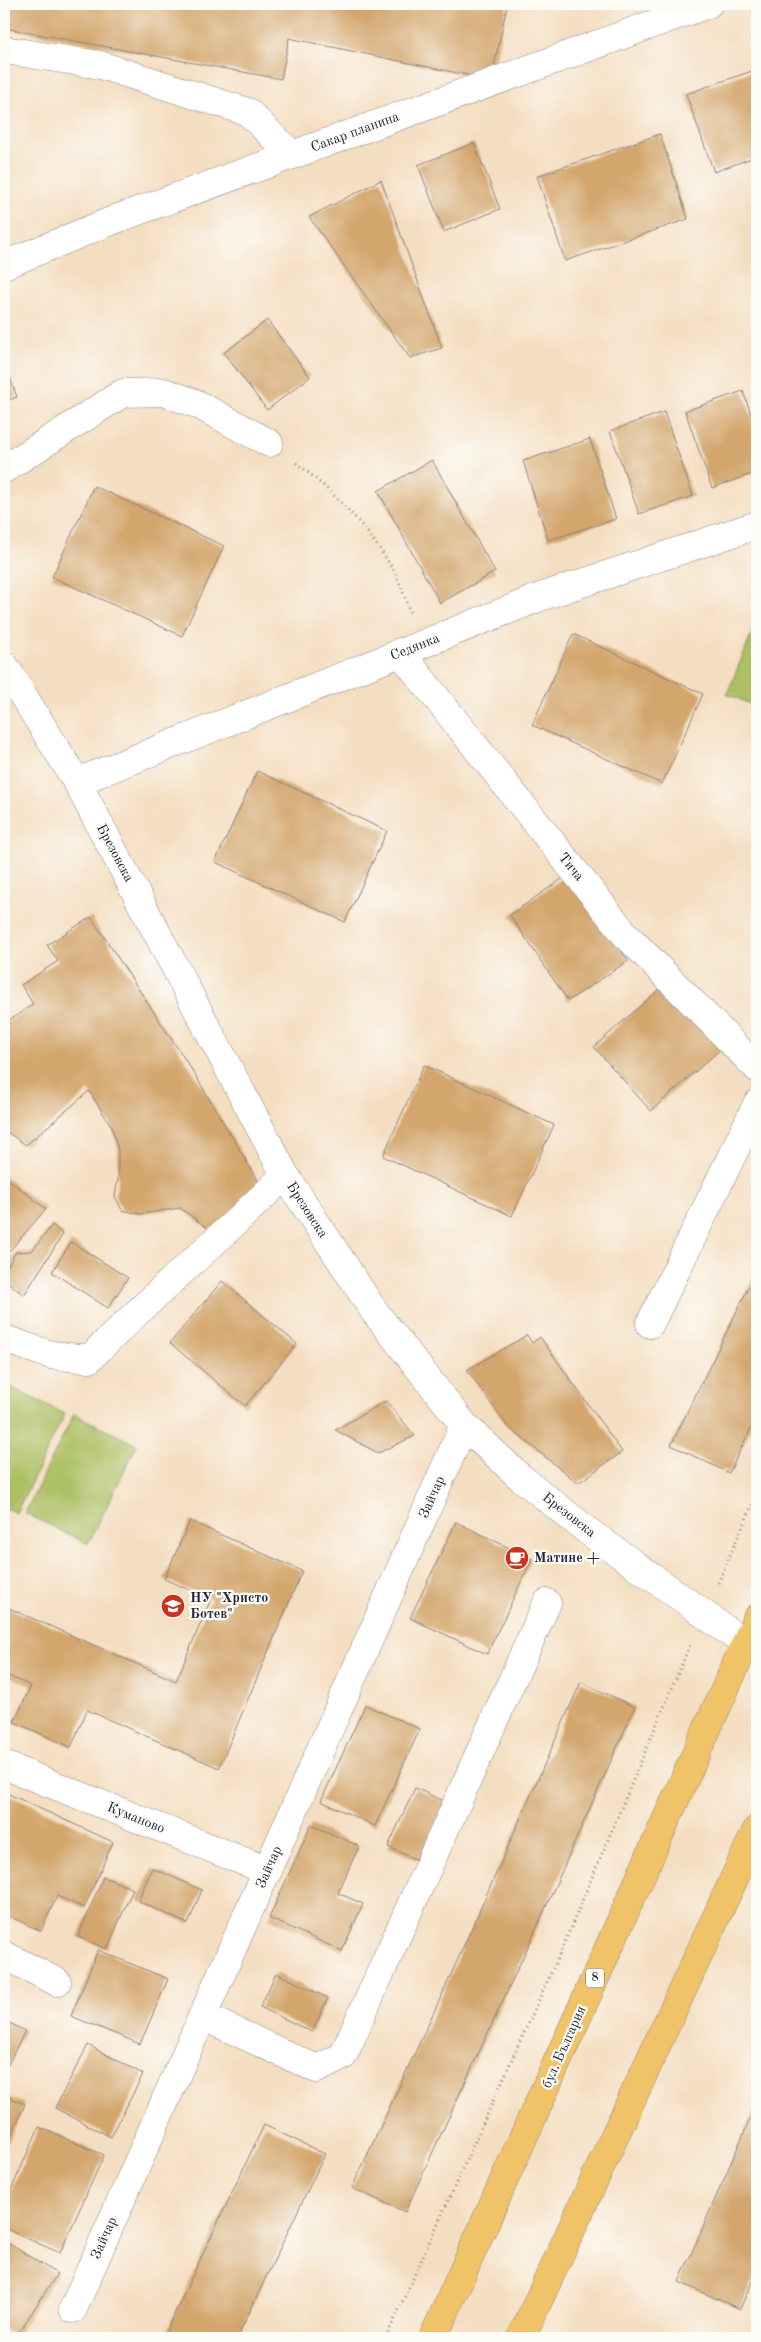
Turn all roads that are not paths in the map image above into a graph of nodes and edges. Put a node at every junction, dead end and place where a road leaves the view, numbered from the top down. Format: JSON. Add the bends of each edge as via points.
{"nodes":[{"id":1,"x":708,"y":4,"type":"edge"},
{"id":2,"x":4,"y":50,"type":"edge"},
{"id":3,"x":292,"y":155,"type":"junction"},
{"id":4,"x":4,"y":265,"type":"edge"},
{"id":5,"x":269,"y":444,"type":"road end"},
{"id":6,"x":4,"y":469,"type":"edge"},
{"id":7,"x":757,"y":525,"type":"edge"},
{"id":8,"x":411,"y":648,"type":"junction"},
{"id":9,"x":4,"y":665,"type":"edge"},
{"id":10,"x":77,"y":782,"type":"junction"},
{"id":11,"x":757,"y":1068,"type":"edge"},
{"id":12,"x":757,"y":1104,"type":"edge"},
{"id":13,"x":285,"y":1175,"type":"junction"},
{"id":14,"x":650,"y":1324,"type":"dead end"},
{"id":15,"x":4,"y":1339,"type":"edge"},
{"id":16,"x":464,"y":1425,"type":"junction"},
{"id":17,"x":547,"y":1603,"type":"dead end"},
{"id":18,"x":757,"y":1618,"type":"edge"},
{"id":19,"x":746,"y":1644,"type":"junction"},
{"id":20,"x":4,"y":1765,"type":"edge"},
{"id":21,"x":757,"y":1829,"type":"edge"},
{"id":22,"x":268,"y":1871,"type":"junction"},
{"id":23,"x":4,"y":1955,"type":"edge"},
{"id":24,"x":57,"y":1982,"type":"dead end"},
{"id":25,"x":202,"y":2016,"type":"junction"},
{"id":26,"x":73,"y":2309,"type":"dead end"},
{"id":27,"x":433,"y":2338,"type":"edge"},
{"id":28,"x":521,"y":2338,"type":"edge"}],
"edges":[{"from":1,"to":3,"type":"street","name":"Сакар планина"},
{"from":2,"to":3,"type":"street","via":[[100,65],[248,112]]},
{"from":3,"to":4,"type":"street","name":"Сакар планина","via":[[116,219]]},
{"from":5,"to":6,"type":"street","via":[[197,404],[164,392],[124,393]]},
{"from":7,"to":8,"type":"street","name":"Седянка","via":[[543,596]]},
{"from":8,"to":10,"type":"street","name":"Седянка"},
{"from":8,"to":11,"type":"street","name":"Тича","via":[[624,933]]},
{"from":9,"to":10,"type":"street","name":"Брезовска"},
{"from":10,"to":13,"type":"street","name":"Брезовска"},
{"from":12,"to":14,"type":"street"},
{"from":13,"to":15,"type":"street","via":[[89,1359],[51,1355]]},
{"from":13,"to":16,"type":"street","name":"Брезовска","via":[[374,1311]]},
{"from":16,"to":19,"type":"street","name":"Брезовска","via":[[520,1477],[589,1532]]},
{"from":16,"to":22,"type":"street","name":"Зайчар"},
{"from":17,"to":25,"type":"street","via":[[343,2056],[317,2069]]},
{"from":18,"to":19,"type":"main road","name":"бул. България","number":"8"},
{"from":19,"to":27,"type":"main road","name":"бул. България","number":"8"},
{"from":20,"to":22,"type":"street","name":"Куманово"},
{"from":21,"to":28,"type":"main road"},
{"from":22,"to":25,"type":"street","name":"Зайчар"},
{"from":23,"to":24,"type":"street"},
{"from":25,"to":26,"type":"street","name":"Зайчар"}]}
